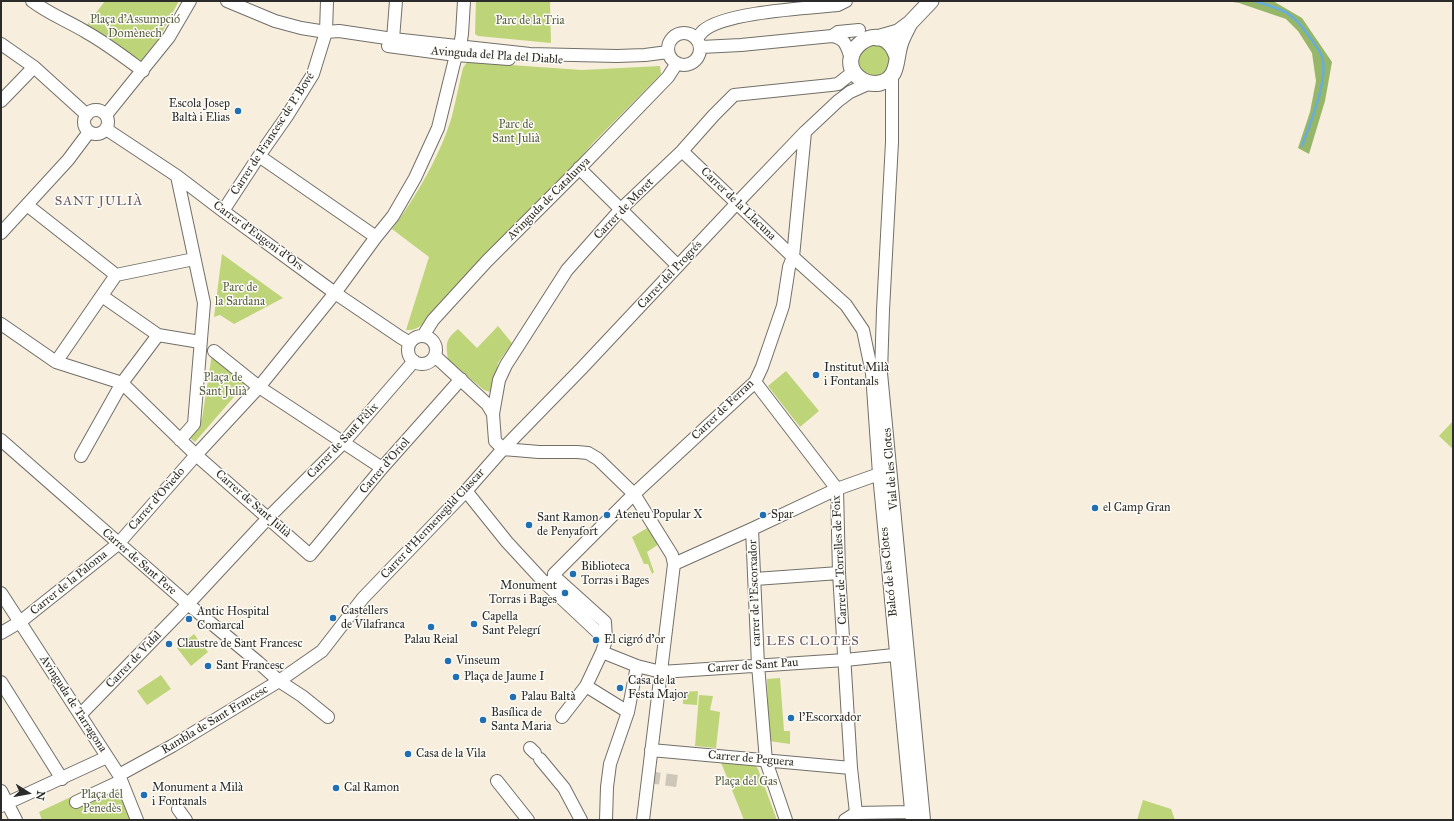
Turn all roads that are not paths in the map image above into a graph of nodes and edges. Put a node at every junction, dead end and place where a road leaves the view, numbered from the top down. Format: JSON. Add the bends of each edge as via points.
{"nodes":[{"id":1,"x":32,"y":1,"type":"edge"},
{"id":2,"x":190,"y":1,"type":"edge"},
{"id":3,"x":227,"y":1,"type":"edge"},
{"id":4,"x":326,"y":1,"type":"edge"},
{"id":5,"x":396,"y":1,"type":"edge"},
{"id":6,"x":464,"y":1,"type":"edge"},
{"id":7,"x":846,"y":1,"type":"edge"},
{"id":8,"x":931,"y":1,"type":"edge"},
{"id":9,"x":910,"y":23,"type":"junction"},
{"id":10,"x":326,"y":32,"type":"junction"},
{"id":11,"x":869,"y":35,"type":"junction"},
{"id":12,"x":832,"y":36,"type":"junction"},
{"id":13,"x":393,"y":39,"type":"junction"},
{"id":14,"x":699,"y":42,"type":"junction"},
{"id":15,"x":1,"y":44,"type":"edge"},
{"id":16,"x":458,"y":50,"type":"junction"},
{"id":17,"x":897,"y":57,"type":"junction"},
{"id":18,"x":672,"y":58,"type":"junction"},
{"id":19,"x":34,"y":67,"type":"junction"},
{"id":20,"x":850,"y":67,"type":"junction"},
{"id":21,"x":143,"y":71,"type":"junction"},
{"id":22,"x":892,"y":75,"type":"junction"},
{"id":23,"x":872,"y":83,"type":"junction"},
{"id":24,"x":822,"y":86,"type":"junction"},
{"id":25,"x":1,"y":101,"type":"edge"},
{"id":26,"x":834,"y":104,"type":"junction"},
{"id":27,"x":87,"y":115,"type":"junction"},
{"id":28,"x":106,"y":115,"type":"junction"},
{"id":29,"x":892,"y":118,"type":"junction"},
{"id":30,"x":106,"y":129,"type":"junction"},
{"id":31,"x":89,"y":132,"type":"junction"},
{"id":32,"x":805,"y":132,"type":"junction"},
{"id":33,"x":682,"y":151,"type":"junction"},
{"id":34,"x":259,"y":156,"type":"junction"},
{"id":35,"x":579,"y":168,"type":"junction"},
{"id":36,"x":177,"y":176,"type":"junction"},
{"id":37,"x":737,"y":202,"type":"junction"},
{"id":38,"x":27,"y":205,"type":"junction"},
{"id":39,"x":622,"y":209,"type":"junction"},
{"id":40,"x":223,"y":212,"type":"junction"},
{"id":41,"x":1,"y":233,"type":"edge"},
{"id":42,"x":376,"y":237,"type":"junction"},
{"id":43,"x":793,"y":257,"type":"junction"},
{"id":44,"x":194,"y":259,"type":"junction"},
{"id":45,"x":678,"y":266,"type":"junction"},
{"id":46,"x":116,"y":275,"type":"junction"},
{"id":47,"x":335,"y":293,"type":"junction"},
{"id":48,"x":102,"y":296,"type":"junction"},
{"id":49,"x":1,"y":324,"type":"edge"},
{"id":50,"x":158,"y":335,"type":"junction"},
{"id":51,"x":423,"y":336,"type":"junction"},
{"id":52,"x":200,"y":342,"type":"junction"},
{"id":53,"x":410,"y":343,"type":"junction"},
{"id":54,"x":214,"y":351,"type":"dead end"},
{"id":55,"x":435,"y":356,"type":"junction"},
{"id":56,"x":414,"y":361,"type":"junction"},
{"id":57,"x":56,"y":362,"type":"junction"},
{"id":58,"x":461,"y":379,"type":"junction"},
{"id":59,"x":755,"y":382,"type":"junction"},
{"id":60,"x":122,"y":383,"type":"junction"},
{"id":61,"x":259,"y":387,"type":"junction"},
{"id":62,"x":493,"y":414,"type":"junction"},
{"id":63,"x":1,"y":440,"type":"edge"},
{"id":64,"x":180,"y":440,"type":"junction"},
{"id":65,"x":343,"y":442,"type":"junction"},
{"id":66,"x":503,"y":449,"type":"junction"},
{"id":67,"x":196,"y":455,"type":"junction"},
{"id":68,"x":81,"y":456,"type":"dead end"},
{"id":69,"x":382,"y":468,"type":"junction"},
{"id":70,"x":879,"y":474,"type":"junction"},
{"id":71,"x":837,"y":489,"type":"junction"},
{"id":72,"x":466,"y":491,"type":"junction"},
{"id":73,"x":634,"y":494,"type":"junction"},
{"id":74,"x":268,"y":517,"type":"junction"},
{"id":75,"x":752,"y":529,"type":"junction"},
{"id":76,"x":118,"y":544,"type":"junction"},
{"id":77,"x":310,"y":555,"type":"joint"},
{"id":78,"x":674,"y":564,"type":"junction"},
{"id":79,"x":839,"y":573,"type":"junction"},
{"id":80,"x":755,"y":579,"type":"junction"},
{"id":81,"x":551,"y":581,"type":"junction"},
{"id":82,"x":1,"y":593,"type":"edge"},
{"id":83,"x":188,"y":604,"type":"junction"},
{"id":84,"x":20,"y":622,"type":"junction"},
{"id":85,"x":1,"y":633,"type":"edge"},
{"id":86,"x":602,"y":652,"type":"junction"},
{"id":87,"x":902,"y":655,"type":"junction"},
{"id":88,"x":310,"y":660,"type":"joint"},
{"id":89,"x":845,"y":660,"type":"junction"},
{"id":90,"x":758,"y":665,"type":"junction"},
{"id":91,"x":637,"y":666,"type":"junction"},
{"id":92,"x":661,"y":672,"type":"junction"},
{"id":93,"x":279,"y":681,"type":"junction"},
{"id":94,"x":1,"y":682,"type":"edge"},
{"id":95,"x":586,"y":686,"type":"junction"},
{"id":96,"x":256,"y":695,"type":"junction"},
{"id":97,"x":240,"y":712,"type":"dead end"},
{"id":98,"x":628,"y":712,"type":"junction"},
{"id":99,"x":80,"y":715,"type":"junction"},
{"id":100,"x":328,"y":717,"type":"dead end"},
{"id":101,"x":562,"y":717,"type":"dead end"},
{"id":102,"x":651,"y":750,"type":"junction"},
{"id":103,"x":170,"y":753,"type":"dead end"},
{"id":104,"x":535,"y":753,"type":"dead end"},
{"id":105,"x":107,"y":757,"type":"junction"},
{"id":106,"x":150,"y":758,"type":"junction"},
{"id":107,"x":766,"y":761,"type":"junction"},
{"id":108,"x":851,"y":768,"type":"junction"},
{"id":109,"x":120,"y":778,"type":"junction"},
{"id":110,"x":62,"y":779,"type":"junction"},
{"id":111,"x":497,"y":781,"type":"dead end"},
{"id":112,"x":1,"y":791,"type":"edge"},
{"id":113,"x":76,"y":802,"type":"dead end"},
{"id":114,"x":4,"y":805,"type":"edge"},
{"id":115,"x":178,"y":808,"type":"dead end"},
{"id":116,"x":856,"y":813,"type":"junction"},
{"id":117,"x":912,"y":816,"type":"edge"},
{"id":118,"x":16,"y":820,"type":"edge"},
{"id":119,"x":138,"y":820,"type":"edge"},
{"id":120,"x":186,"y":820,"type":"edge"},
{"id":121,"x":528,"y":820,"type":"edge"},
{"id":122,"x":581,"y":820,"type":"edge"},
{"id":123,"x":606,"y":820,"type":"edge"},
{"id":124,"x":643,"y":820,"type":"edge"},
{"id":125,"x":786,"y":820,"type":"edge"},
{"id":126,"x":845,"y":820,"type":"edge"},
{"id":127,"x":924,"y":820,"type":"edge"}],
"edges":[{"from":1,"to":21,"type":"street","via":[[86,31]]},
{"from":2,"to":21,"type":"street","via":[[169,37]]},
{"from":3,"to":10,"type":"street","name":"Avinguda del Pla del Diable","via":[[275,21]]},
{"from":4,"to":10,"type":"street","name":"Carrer de Francesc de P. Bové"},
{"from":5,"to":13,"type":"street"},
{"from":6,"to":16,"type":"street","name":"Carrer d'Oviedo","via":[[462,34]]},
{"from":7,"to":14,"type":"street","via":[[838,5],[761,13],[726,20],[703,30]]},
{"from":8,"to":9,"type":"main road"},
{"from":9,"to":11,"type":"main road","via":[[898,32]]},
{"from":9,"to":17,"type":"main road","via":[[900,43]]},
{"from":10,"to":13,"type":"street","name":"Avinguda del Pla del Diable","via":[[340,31]]},
{"from":10,"to":16,"type":"street","name":"Avinguda del Pla del Diable","via":[[338,39]]},
{"from":10,"to":34,"type":"street","name":"Carrer de Francesc de P. Bové","via":[[313,74]]},
{"from":11,"to":12,"type":"street","via":[[838,32]]},
{"from":11,"to":17,"type":"main road","via":[[890,44]]},
{"from":11,"to":20,"type":"main road","via":[[856,46]]},
{"from":12,"to":14,"type":"street","via":[[741,45]]},
{"from":12,"to":20,"type":"street","via":[[845,42]]},
{"from":13,"to":16,"type":"street","name":"Avinguda del Pla del Diable"},
{"from":14,"to":18,"type":"street","via":[[699,57],[692,64],[682,65]]},
{"from":14,"to":18,"type":"street","via":[[688,33],[677,34],[670,42]]},
{"from":15,"to":19,"type":"street"},
{"from":16,"to":18,"type":"street","name":"Avinguda del Pla del Diable"},
{"from":16,"to":42,"type":"street","name":"Carrer d'Oviedo","via":[[438,128],[415,178],[393,216]]},
{"from":17,"to":22,"type":"main road"},
{"from":18,"to":35,"type":"street","name":"Avinguda de Catalunya","via":[[668,77]]},
{"from":19,"to":25,"type":"street"},
{"from":19,"to":27,"type":"street"},
{"from":20,"to":23,"type":"main road","via":[[858,77]]},
{"from":20,"to":24,"type":"street","name":"Carrer de Moret","via":[[838,84]]},
{"from":20,"to":26,"type":"street","name":"Carrer del Progrés"},
{"from":21,"to":28,"type":"street"},
{"from":22,"to":23,"type":"main road","via":[[881,83]]},
{"from":22,"to":29,"type":"street","name":"Vial de les Clotes"},
{"from":23,"to":26,"type":"street","name":"Carrer del Progrés","via":[[850,92]]},
{"from":23,"to":29,"type":"street","name":"Vial de les Clotes","via":[[887,99]]},
{"from":24,"to":26,"type":"street","via":[[828,90]]},
{"from":24,"to":33,"type":"street","name":"Carrer de Moret","via":[[734,95]]},
{"from":26,"to":32,"type":"street","name":"Carrer del Progrés"},
{"from":27,"to":28,"type":"street","via":[[97,110]]},
{"from":27,"to":31,"type":"street","via":[[85,124]]},
{"from":28,"to":30,"type":"street"},
{"from":29,"to":87,"type":"street","name":"Vial de les Clotes","via":[[881,373]]},
{"from":30,"to":31,"type":"street","via":[[98,134]]},
{"from":30,"to":36,"type":"street","name":"Carrer d'Eugeni d'Ors"},
{"from":31,"to":38,"type":"street","via":[[68,160]]},
{"from":32,"to":37,"type":"street","name":"Carrer del Progrés"},
{"from":32,"to":43,"type":"street","name":"Carrer de Ferran"},
{"from":33,"to":37,"type":"street","name":"Carrer de la Llacuna"},
{"from":33,"to":39,"type":"street","name":"Carrer de Moret"},
{"from":34,"to":40,"type":"street","name":"Carrer de Francesc de P. Bové"},
{"from":34,"to":42,"type":"street"},
{"from":35,"to":39,"type":"street"},
{"from":35,"to":51,"type":"street","name":"Avinguda de Catalunya","via":[[487,260],[433,320]]},
{"from":36,"to":40,"type":"street","name":"Carrer d'Eugeni d'Ors"},
{"from":36,"to":44,"type":"street"},
{"from":37,"to":43,"type":"street","name":"Carrer de la Llacuna"},
{"from":37,"to":45,"type":"street","name":"Carrer del Progrés"},
{"from":38,"to":41,"type":"street"},
{"from":38,"to":46,"type":"street"},
{"from":39,"to":45,"type":"street"},
{"from":39,"to":62,"type":"street","name":"Carrer de Moret","via":[[567,270],[506,365],[499,380]]},
{"from":40,"to":47,"type":"street","name":"Carrer d'Eugeni d'Ors"},
{"from":42,"to":47,"type":"street","name":"Carrer d'Oviedo"},
{"from":43,"to":59,"type":"street","name":"Carrer de Ferran","via":[[783,306]]},
{"from":43,"to":70,"type":"street","name":"Balcó de les Clotes","via":[[846,305],[863,330],[872,373]]},
{"from":44,"to":46,"type":"street"},
{"from":44,"to":52,"type":"street","via":[[204,303]]},
{"from":45,"to":66,"type":"street","name":"Carrer del Progrés"},
{"from":46,"to":48,"type":"street"},
{"from":47,"to":53,"type":"street","name":"Carrer d'Eugeni d'Ors"},
{"from":47,"to":61,"type":"street","name":"Carrer d'Oviedo"},
{"from":48,"to":50,"type":"street"},
{"from":48,"to":57,"type":"street"},
{"from":49,"to":57,"type":"street"},
{"from":50,"to":52,"type":"street"},
{"from":50,"to":60,"type":"street"},
{"from":51,"to":53,"type":"street"},
{"from":51,"to":55,"type":"street","via":[[434,342]]},
{"from":52,"to":64,"type":"street","via":[[194,424]]},
{"from":53,"to":56,"type":"street","via":[[408,351]]},
{"from":54,"to":61,"type":"street"},
{"from":55,"to":56,"type":"street","via":[[428,363],[418,364]]},
{"from":55,"to":58,"type":"street"},
{"from":56,"to":65,"type":"street","name":"Carrer de Sant Fèlix"},
{"from":57,"to":60,"type":"street"},
{"from":58,"to":62,"type":"street","via":[[487,404]]},
{"from":58,"to":69,"type":"street","name":"Carrer d'Oriol"},
{"from":59,"to":71,"type":"street","name":"Carrer de Torrelles de Foix"},
{"from":59,"to":73,"type":"street","name":"Carrer de Ferran"},
{"from":60,"to":64,"type":"street","name":"Carrer de Sant Julià"},
{"from":60,"to":68,"type":"street"},
{"from":61,"to":65,"type":"street"},
{"from":61,"to":67,"type":"street","name":"Carrer d'Oviedo"},
{"from":62,"to":66,"type":"street","name":"Carrer de Moret","via":[[495,441]]},
{"from":63,"to":76,"type":"street","name":"Carrer de Sant Pere"},
{"from":64,"to":67,"type":"street","name":"Carrer de Sant Julià"},
{"from":65,"to":69,"type":"street"},
{"from":65,"to":74,"type":"street","name":"Carrer de Sant Fèlix"},
{"from":66,"to":72,"type":"street","name":"Carrer d'Hermenegild Clascar"},
{"from":66,"to":73,"type":"street","via":[[588,453],[598,459]]},
{"from":67,"to":74,"type":"street","name":"Carrer de Sant Julià"},
{"from":67,"to":76,"type":"street","name":"Carrer d'Oviedo"},
{"from":69,"to":77,"type":"street","name":"Carrer d'Oriol"},
{"from":70,"to":71,"type":"street"},
{"from":70,"to":87,"type":"street","name":"Balcó de les Clotes"},
{"from":71,"to":75,"type":"street"},
{"from":71,"to":79,"type":"street","name":"Carrer de Torrelles de Foix"},
{"from":72,"to":81,"type":"street","via":[[507,542]]},
{"from":72,"to":88,"type":"street","name":"Carrer d'Hermenegild Clascar","via":[[363,598],[322,651]]},
{"from":73,"to":78,"type":"street","via":[[672,555]]},
{"from":73,"to":81,"type":"street","name":"Carrer de Ferran","via":[[554,574]]},
{"from":74,"to":77,"type":"street","name":"Carrer de Sant Julià"},
{"from":74,"to":83,"type":"street","name":"Carrer de Sant Fèlix"},
{"from":75,"to":78,"type":"street"},
{"from":75,"to":80,"type":"street","name":"carrer de l'Escorxador"},
{"from":76,"to":83,"type":"street","name":"Carrer de Sant Pere"},
{"from":76,"to":84,"type":"street","name":"Carrer de la Paloma"},
{"from":78,"to":92,"type":"street"},
{"from":79,"to":80,"type":"street"},
{"from":79,"to":89,"type":"street","name":"Carrer de Torrelles de Foix"},
{"from":80,"to":90,"type":"street","name":"carrer de l'Escorxador"},
{"from":81,"to":86,"type":"street","via":[[606,640]]},
{"from":82,"to":84,"type":"street","name":"Avinguda de Tarragona"},
{"from":83,"to":93,"type":"street","name":"Carrer de Sant Pere"},
{"from":83,"to":99,"type":"street","name":"Carrer de Vidal"},
{"from":84,"to":85,"type":"street","name":"Carrer de la Paloma"},
{"from":84,"to":99,"type":"street","name":"Avinguda de Tarragona"},
{"from":86,"to":91,"type":"street","name":"Carrer de Sant Pau"},
{"from":86,"to":95,"type":"street"},
{"from":87,"to":89,"type":"street","name":"Carrer de Sant Pau"},
{"from":87,"to":117,"type":"street","name":"Balcó de les Clotes"},
{"from":87,"to":127,"type":"street","name":"Vial de les Clotes"},
{"from":88,"to":93,"type":"street","name":"Rambla de Sant Francesc"},
{"from":89,"to":90,"type":"street","name":"Carrer de Sant Pau"},
{"from":89,"to":108,"type":"street","name":"Carrer de Torrelles de Foix"},
{"from":90,"to":92,"type":"street","name":"Carrer de Sant Pau"},
{"from":90,"to":107,"type":"street","name":"carrer de l'Escorxador"},
{"from":91,"to":92,"type":"street","name":"Carrer de Sant Pau"},
{"from":91,"to":98,"type":"street"},
{"from":92,"to":102,"type":"street"},
{"from":93,"to":96,"type":"street","name":"Rambla de Sant Francesc"},
{"from":93,"to":100,"type":"street","name":"Carrer de Sant Pere"},
{"from":94,"to":110,"type":"street"},
{"from":95,"to":98,"type":"street"},
{"from":95,"to":101,"type":"street"},
{"from":96,"to":97,"type":"street","via":[[252,705]]},
{"from":96,"to":106,"type":"street","name":"Rambla de Sant Francesc"},
{"from":98,"to":123,"type":"street","via":[[610,764]]},
{"from":99,"to":105,"type":"street","name":"Avinguda de Tarragona"},
{"from":102,"to":107,"type":"street","name":"Carrer de Peguera"},
{"from":102,"to":124,"type":"street"},
{"from":103,"to":106,"type":"street","via":[[160,760]]},
{"from":104,"to":122,"type":"street","via":[[564,788]]},
{"from":105,"to":109,"type":"street","name":"Avinguda de Tarragona"},
{"from":105,"to":110,"type":"street"},
{"from":106,"to":109,"type":"street","name":"Rambla de Sant Francesc"},
{"from":107,"to":108,"type":"street","name":"Carrer de Peguera"},
{"from":107,"to":125,"type":"street","name":"carrer de l'Escorxador"},
{"from":108,"to":116,"type":"street","name":"Carrer de Torrelles de Foix"},
{"from":109,"to":113,"type":"street","name":"Rambla de Sant Francesc"},
{"from":109,"to":119,"type":"street","name":"Avinguda de Tarragona"},
{"from":110,"to":114,"type":"street"},
{"from":111,"to":121,"type":"street"},
{"from":112,"to":114,"type":"street"},
{"from":114,"to":118,"type":"street"},
{"from":115,"to":120,"type":"street"},
{"from":116,"to":117,"type":"street"},
{"from":116,"to":126,"type":"street"}]}
